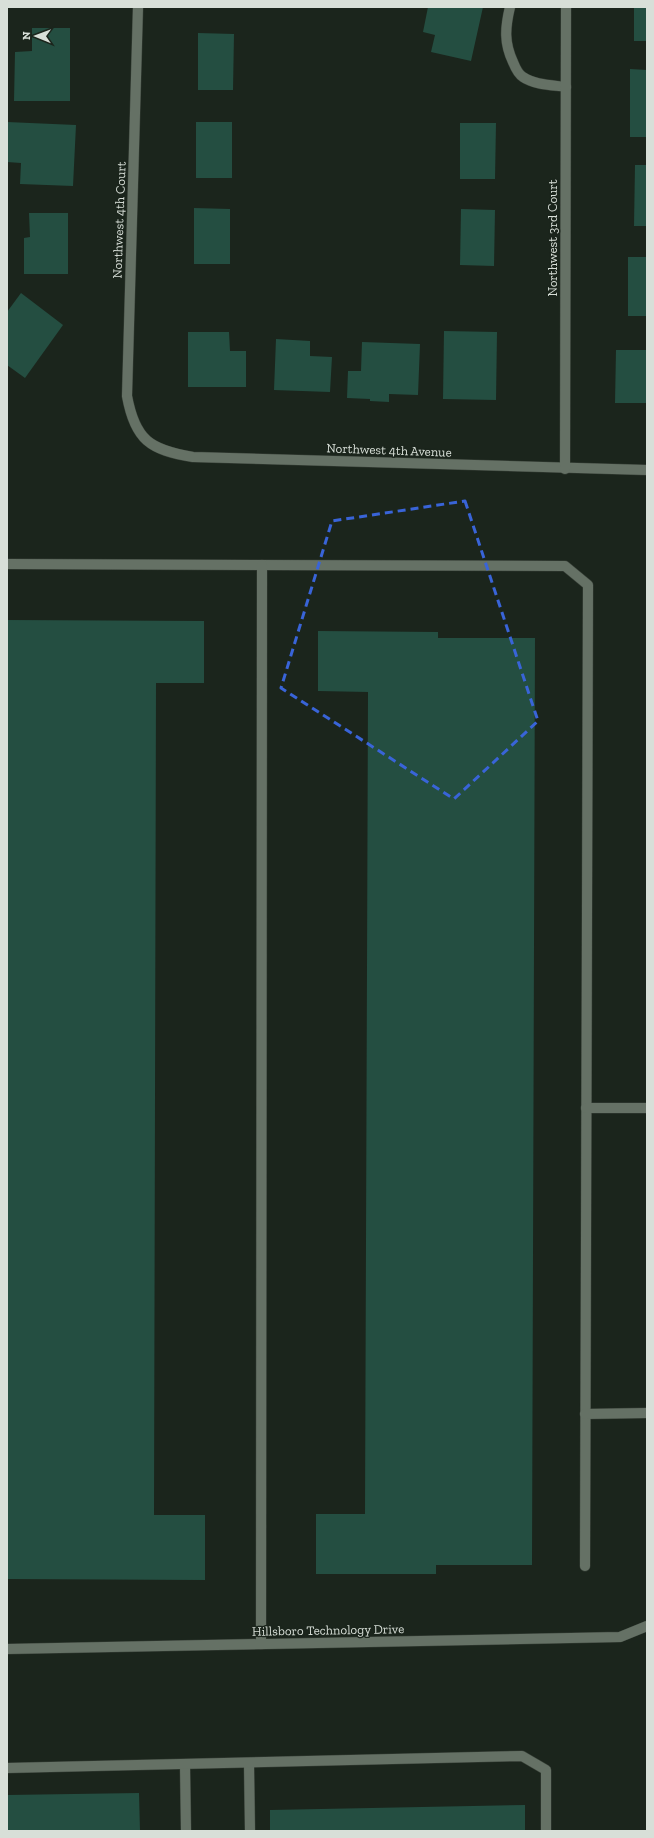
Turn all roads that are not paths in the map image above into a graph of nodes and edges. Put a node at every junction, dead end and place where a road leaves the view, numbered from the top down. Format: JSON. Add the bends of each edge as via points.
{"nodes":[{"id":1,"x":138,"y":7,"type":"edge"},
{"id":2,"x":510,"y":7,"type":"edge"},
{"id":3,"x":566,"y":7,"type":"edge"},
{"id":4,"x":566,"y":87,"type":"junction"},
{"id":5,"x":138,"y":432,"type":"joint"},
{"id":6,"x":565,"y":469,"type":"junction"},
{"id":7,"x":647,"y":470,"type":"edge"},
{"id":8,"x":7,"y":564,"type":"edge"},
{"id":9,"x":262,"y":565,"type":"junction"},
{"id":10,"x":586,"y":1108,"type":"junction"},
{"id":11,"x":647,"y":1108,"type":"edge"},
{"id":12,"x":647,"y":1413,"type":"edge"},
{"id":13,"x":585,"y":1414,"type":"junction"},
{"id":14,"x":585,"y":1566,"type":"dead end"},
{"id":15,"x":647,"y":1626,"type":"edge"},
{"id":16,"x":261,"y":1644,"type":"junction"},
{"id":17,"x":7,"y":1649,"type":"edge"},
{"id":18,"x":249,"y":1764,"type":"junction"},
{"id":19,"x":185,"y":1765,"type":"junction"},
{"id":20,"x":7,"y":1768,"type":"edge"},
{"id":21,"x":186,"y":1831,"type":"edge"},
{"id":22,"x":250,"y":1831,"type":"edge"},
{"id":23,"x":546,"y":1831,"type":"edge"}],
"edges":[{"from":1,"to":5,"type":"street","name":"Northwest 4th Court","via":[[127,396],[130,413]]},
{"from":2,"to":4,"type":"street","via":[[506,31],[507,48],[516,69],[522,77],[535,82]]},
{"from":3,"to":4,"type":"street","name":"Northwest 3rd Court"},
{"from":4,"to":6,"type":"street","name":"Northwest 3rd Court"},
{"from":5,"to":6,"type":"street","name":"Northwest 4th Avenue","via":[[155,447],[170,454],[193,457]]},
{"from":6,"to":7,"type":"street","name":"Northwest 4th Avenue"},
{"from":8,"to":9,"type":"street"},
{"from":9,"to":10,"type":"street","via":[[565,566],[588,585]]},
{"from":9,"to":16,"type":"street"},
{"from":10,"to":11,"type":"street"},
{"from":10,"to":13,"type":"street"},
{"from":12,"to":13,"type":"street"},
{"from":13,"to":14,"type":"street"},
{"from":15,"to":16,"type":"street","name":"Hillsboro Technology Drive","via":[[620,1637]]},
{"from":16,"to":17,"type":"street","name":"Hillsboro Technology Drive"},
{"from":18,"to":19,"type":"street"},
{"from":18,"to":22,"type":"street"},
{"from":18,"to":23,"type":"street","via":[[522,1756],[546,1770]]},
{"from":19,"to":20,"type":"street"},
{"from":19,"to":21,"type":"street"}]}
